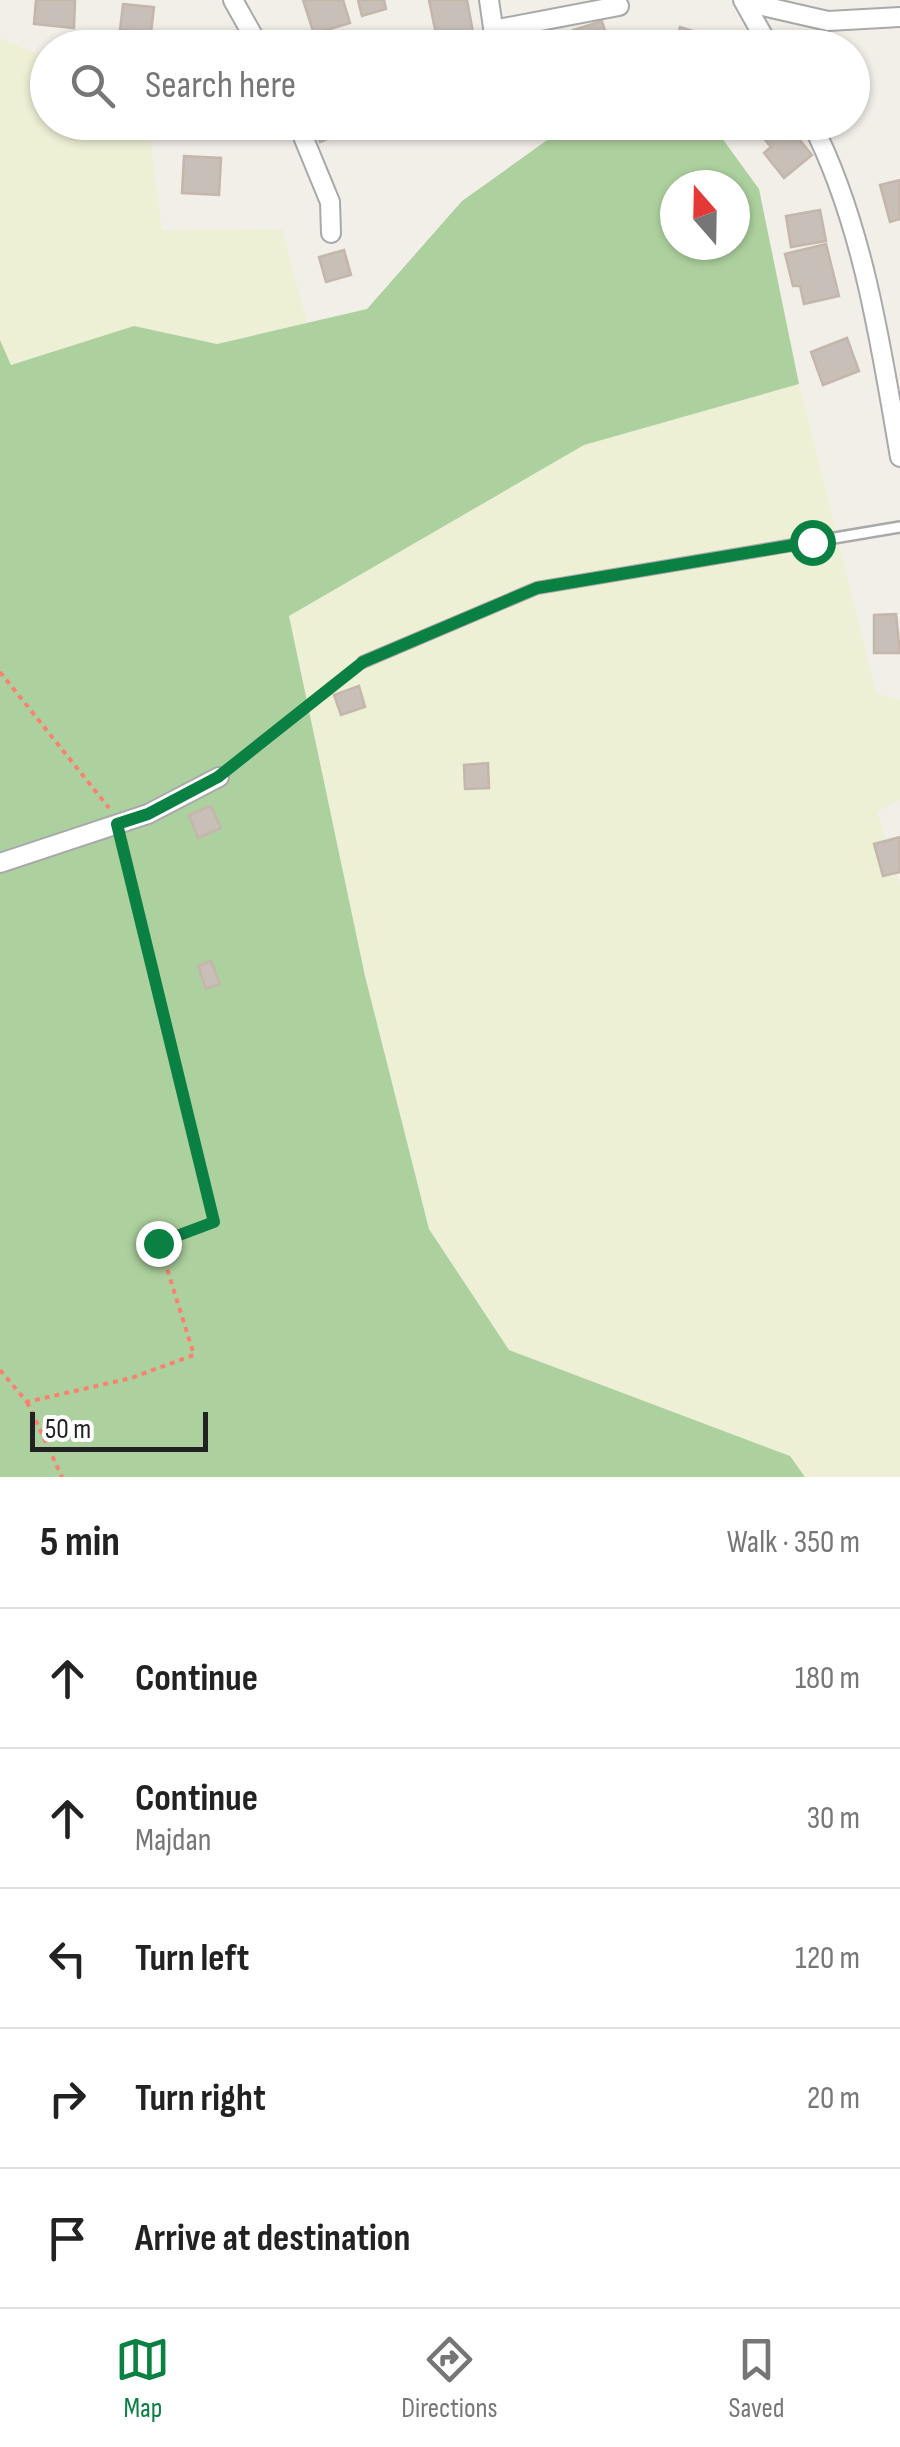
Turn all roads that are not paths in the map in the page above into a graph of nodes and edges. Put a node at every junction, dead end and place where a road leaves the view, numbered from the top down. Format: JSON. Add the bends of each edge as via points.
{"nodes":[{"id":1,"x":233,"y":0,"type":"edge"},
{"id":2,"x":489,"y":0,"type":"edge"},
{"id":3,"x":744,"y":1,"type":"edge"},
{"id":4,"x":620,"y":6,"type":"dead end"},
{"id":5,"x":900,"y":17,"type":"edge"},
{"id":6,"x":250,"y":30,"type":"edge"},
{"id":7,"x":494,"y":30,"type":"edge"},
{"id":8,"x":529,"y":30,"type":"edge"},
{"id":9,"x":760,"y":30,"type":"edge"},
{"id":10,"x":304,"y":140,"type":"edge"},
{"id":11,"x":820,"y":140,"type":"edge"},
{"id":12,"x":331,"y":233,"type":"dead end"},
{"id":13,"x":900,"y":458,"type":"edge"},
{"id":14,"x":900,"y":527,"type":"edge"},
{"id":15,"x":363,"y":662,"type":"road end"},
{"id":16,"x":218,"y":777,"type":"road end"},
{"id":17,"x":0,"y":863,"type":"edge"}],
"edges":[{"from":1,"to":6,"type":"street"},
{"from":2,"to":7,"type":"street"},
{"from":3,"to":5,"type":"street","via":[[828,22]]},
{"from":3,"to":9,"type":"street"},
{"from":4,"to":8,"type":"street"},
{"from":10,"to":12,"type":"street","via":[[330,202]]},
{"from":11,"to":13,"type":"street","via":[[837,174]]},
{"from":14,"to":15,"type":"lane","via":[[537,588]]},
{"from":16,"to":17,"type":"street","via":[[148,814]]}]}
